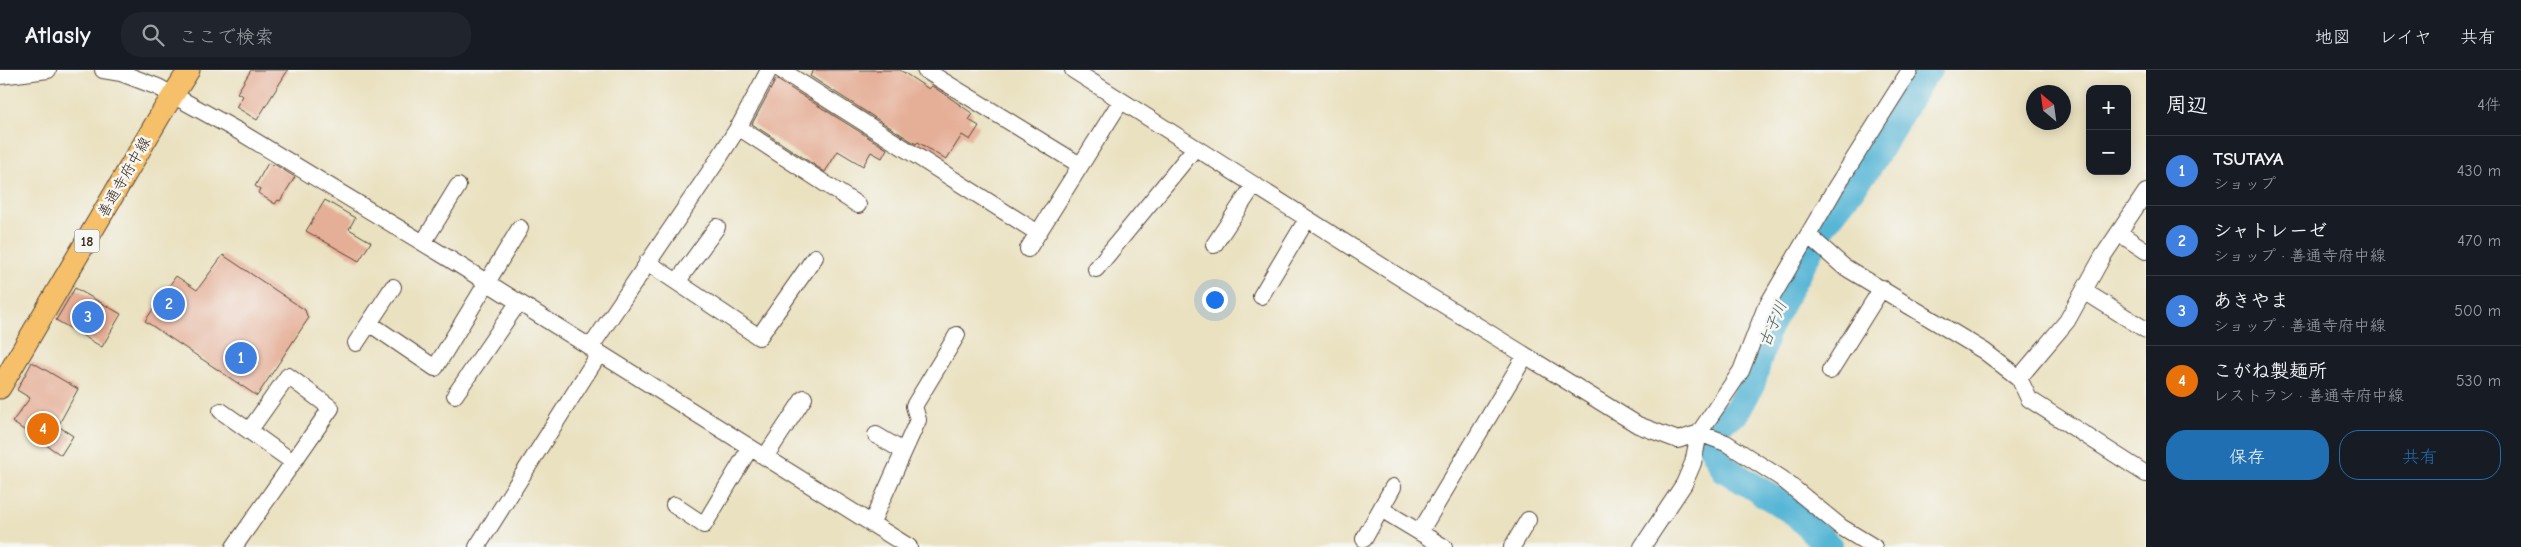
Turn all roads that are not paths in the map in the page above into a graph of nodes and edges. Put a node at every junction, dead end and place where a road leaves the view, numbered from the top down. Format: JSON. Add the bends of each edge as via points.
{"nodes":[{"id":1,"x":48,"y":70,"type":"edge"},
{"id":2,"x":103,"y":70,"type":"edge"},
{"id":3,"x":189,"y":70,"type":"edge"},
{"id":4,"x":769,"y":70,"type":"edge"},
{"id":5,"x":781,"y":70,"type":"edge"},
{"id":6,"x":925,"y":70,"type":"edge"},
{"id":7,"x":1073,"y":70,"type":"edge"},
{"id":8,"x":1910,"y":70,"type":"edge"},
{"id":9,"x":0,"y":76,"type":"edge"},
{"id":10,"x":173,"y":94,"type":"junction"},
{"id":11,"x":1121,"y":101,"type":"junction"},
{"id":12,"x":738,"y":127,"type":"junction"},
{"id":13,"x":1196,"y":148,"type":"junction"},
{"id":14,"x":1080,"y":165,"type":"junction"},
{"id":15,"x":1254,"y":185,"type":"junction"},
{"id":16,"x":458,"y":186,"type":"dead end"},
{"id":17,"x":2146,"y":192,"type":"edge"},
{"id":18,"x":858,"y":205,"type":"dead end"},
{"id":19,"x":1307,"y":219,"type":"junction"},
{"id":20,"x":716,"y":227,"type":"dead end"},
{"id":21,"x":520,"y":228,"type":"dead end"},
{"id":22,"x":1038,"y":233,"type":"junction"},
{"id":23,"x":2118,"y":233,"type":"junction"},
{"id":24,"x":1808,"y":236,"type":"junction"},
{"id":25,"x":423,"y":243,"type":"junction"},
{"id":26,"x":1214,"y":245,"type":"dead end"},
{"id":27,"x":1028,"y":249,"type":"dead end"},
{"id":28,"x":2146,"y":251,"type":"edge"},
{"id":29,"x":815,"y":257,"type":"dead end"},
{"id":30,"x":647,"y":262,"type":"junction"},
{"id":31,"x":1096,"y":269,"type":"dead end"},
{"id":32,"x":485,"y":282,"type":"junction"},
{"id":33,"x":677,"y":282,"type":"junction"},
{"id":34,"x":393,"y":287,"type":"dead end"},
{"id":35,"x":1882,"y":288,"type":"junction"},
{"id":36,"x":2084,"y":291,"type":"junction"},
{"id":37,"x":1261,"y":296,"type":"dead end"},
{"id":38,"x":518,"y":303,"type":"junction"},
{"id":39,"x":369,"y":323,"type":"junction"},
{"id":40,"x":2146,"y":330,"type":"edge"},
{"id":41,"x":957,"y":335,"type":"dead end"},
{"id":42,"x":356,"y":343,"type":"dead end"},
{"id":43,"x":594,"y":351,"type":"junction"},
{"id":44,"x":1525,"y":356,"type":"junction"},
{"id":45,"x":1830,"y":371,"type":"dead end"},
{"id":46,"x":2019,"y":378,"type":"junction"},
{"id":47,"x":0,"y":388,"type":"edge"},
{"id":48,"x":455,"y":395,"type":"dead end"},
{"id":49,"x":804,"y":398,"type":"dead end"},
{"id":50,"x":221,"y":411,"type":"dead end"},
{"id":51,"x":249,"y":431,"type":"junction"},
{"id":52,"x":1702,"y":434,"type":"junction"},
{"id":53,"x":876,"y":436,"type":"dead end"},
{"id":54,"x":750,"y":448,"type":"junction"},
{"id":55,"x":903,"y":451,"type":"junction"},
{"id":56,"x":764,"y":457,"type":"junction"},
{"id":57,"x":293,"y":462,"type":"junction"},
{"id":58,"x":2146,"y":474,"type":"edge"},
{"id":59,"x":1393,"y":487,"type":"dead end"},
{"id":60,"x":674,"y":505,"type":"dead end"},
{"id":61,"x":1381,"y":509,"type":"junction"},
{"id":62,"x":1528,"y":520,"type":"dead end"},
{"id":63,"x":871,"y":524,"type":"junction"},
{"id":64,"x":1420,"y":532,"type":"junction"},
{"id":65,"x":1364,"y":540,"type":"dead end"},
{"id":66,"x":234,"y":547,"type":"edge"},
{"id":67,"x":476,"y":547,"type":"edge"},
{"id":68,"x":910,"y":547,"type":"edge"},
{"id":69,"x":1444,"y":547,"type":"edge"},
{"id":70,"x":1512,"y":547,"type":"edge"},
{"id":71,"x":1642,"y":547,"type":"edge"},
{"id":72,"x":1874,"y":547,"type":"edge"}],
"edges":[{"from":1,"to":9,"type":"street"},
{"from":2,"to":10,"type":"street","via":[[121,73]]},
{"from":3,"to":10,"type":"main road","name":"善通寺府中線","number":"18"},
{"from":4,"to":12,"type":"street"},
{"from":5,"to":22,"type":"street"},
{"from":6,"to":14,"type":"street"},
{"from":7,"to":11,"type":"street"},
{"from":8,"to":24,"type":"street"},
{"from":10,"to":25,"type":"street"},
{"from":10,"to":47,"type":"main road","name":"善通寺府中線","number":"18"},
{"from":11,"to":13,"type":"street"},
{"from":11,"to":14,"type":"street"},
{"from":12,"to":18,"type":"street"},
{"from":12,"to":30,"type":"street"},
{"from":13,"to":15,"type":"street"},
{"from":13,"to":31,"type":"street"},
{"from":14,"to":22,"type":"street"},
{"from":15,"to":19,"type":"street"},
{"from":15,"to":26,"type":"street"},
{"from":16,"to":25,"type":"street"},
{"from":17,"to":23,"type":"street"},
{"from":19,"to":37,"type":"street"},
{"from":19,"to":44,"type":"street"},
{"from":20,"to":33,"type":"street"},
{"from":21,"to":32,"type":"street"},
{"from":22,"to":27,"type":"street"},
{"from":23,"to":28,"type":"street"},
{"from":23,"to":36,"type":"street"},
{"from":24,"to":35,"type":"street","via":[[1843,266]]},
{"from":24,"to":52,"type":"street","via":[[1765,309],[1741,371]]},
{"from":25,"to":32,"type":"street"},
{"from":29,"to":33,"type":"street","via":[[759,337]]},
{"from":30,"to":33,"type":"street"},
{"from":30,"to":43,"type":"street"},
{"from":32,"to":38,"type":"street"},
{"from":32,"to":39,"type":"street","via":[[435,368]]},
{"from":34,"to":39,"type":"street"},
{"from":35,"to":45,"type":"street"},
{"from":35,"to":46,"type":"street","via":[[1949,328]]},
{"from":36,"to":40,"type":"street"},
{"from":36,"to":46,"type":"street","via":[[2067,321]]},
{"from":38,"to":43,"type":"street"},
{"from":38,"to":48,"type":"street"},
{"from":39,"to":42,"type":"street"},
{"from":41,"to":55,"type":"street","via":[[914,406],[918,420]]},
{"from":43,"to":54,"type":"street"},
{"from":43,"to":67,"type":"street"},
{"from":44,"to":52,"type":"street","via":[[1638,425],[1678,440]]},
{"from":44,"to":64,"type":"street"},
{"from":46,"to":58,"type":"street","via":[[2029,399]]},
{"from":49,"to":56,"type":"street"},
{"from":50,"to":51,"type":"street"},
{"from":51,"to":57,"type":"street"},
{"from":51,"to":57,"type":"street","via":[[288,376],[331,408]]},
{"from":52,"to":71,"type":"street","via":[[1684,484]]},
{"from":52,"to":72,"type":"street","via":[[1726,443],[1781,478],[1841,527]]},
{"from":53,"to":55,"type":"street"},
{"from":54,"to":56,"type":"street"},
{"from":54,"to":60,"type":"street","via":[[704,525]]},
{"from":55,"to":63,"type":"street"},
{"from":56,"to":63,"type":"street"},
{"from":57,"to":66,"type":"street"},
{"from":59,"to":61,"type":"street"},
{"from":61,"to":64,"type":"street"},
{"from":61,"to":65,"type":"street"},
{"from":62,"to":70,"type":"street"},
{"from":63,"to":68,"type":"street"},
{"from":64,"to":69,"type":"street"}]}
